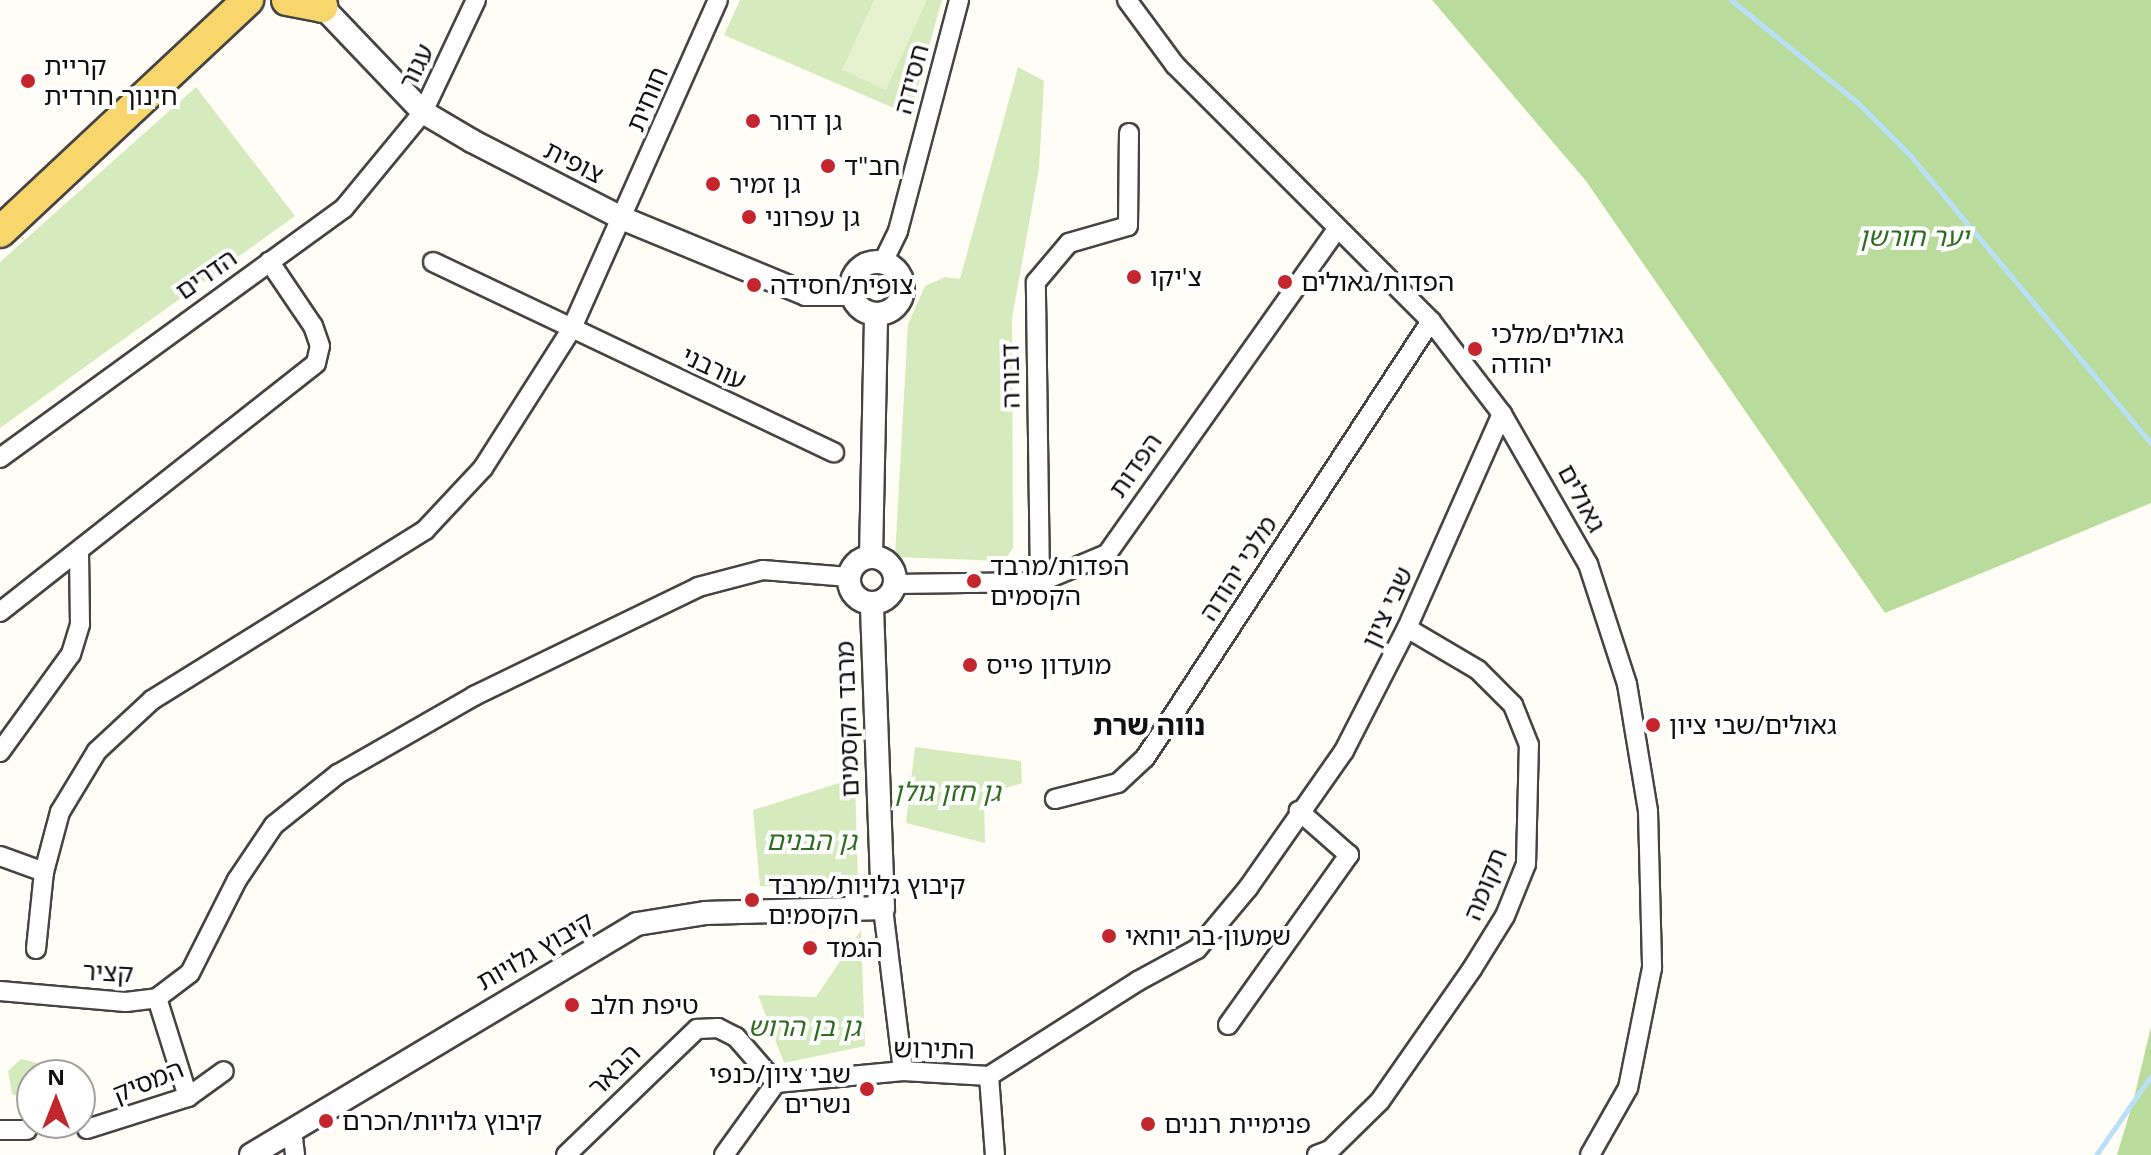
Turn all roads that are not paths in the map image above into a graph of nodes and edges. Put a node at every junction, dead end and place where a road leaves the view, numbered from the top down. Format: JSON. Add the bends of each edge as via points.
{"nodes":[{"id":1,"x":248,"y":0,"type":"edge"},
{"id":2,"x":287,"y":0,"type":"edge"},
{"id":3,"x":476,"y":0,"type":"edge"},
{"id":4,"x":718,"y":0,"type":"edge"},
{"id":5,"x":959,"y":0,"type":"edge"},
{"id":6,"x":1127,"y":0,"type":"edge"},
{"id":7,"x":320,"y":2,"type":"edge"},
{"id":8,"x":423,"y":112,"type":"junction"},
{"id":9,"x":1129,"y":133,"type":"dead end"},
{"id":10,"x":624,"y":219,"type":"junction"},
{"id":11,"x":1336,"y":230,"type":"junction"},
{"id":12,"x":0,"y":232,"type":"edge"},
{"id":13,"x":269,"y":261,"type":"junction"},
{"id":14,"x":433,"y":262,"type":"dead end"},
{"id":15,"x":883,"y":262,"type":"junction"},
{"id":16,"x":851,"y":294,"type":"junction"},
{"id":17,"x":876,"y":314,"type":"junction"},
{"id":18,"x":1431,"y":321,"type":"junction"},
{"id":19,"x":571,"y":330,"type":"junction"},
{"id":20,"x":1502,"y":414,"type":"junction"},
{"id":21,"x":834,"y":452,"type":"dead end"},
{"id":22,"x":0,"y":458,"type":"edge"},
{"id":23,"x":79,"y":552,"type":"junction"},
{"id":24,"x":871,"y":557,"type":"junction"},
{"id":25,"x":849,"y":577,"type":"junction"},
{"id":26,"x":1040,"y":582,"type":"junction"},
{"id":27,"x":894,"y":584,"type":"junction"},
{"id":28,"x":872,"y":603,"type":"junction"},
{"id":29,"x":0,"y":612,"type":"edge"},
{"id":30,"x":1407,"y":628,"type":"junction"},
{"id":31,"x":0,"y":752,"type":"edge"},
{"id":32,"x":1055,"y":799,"type":"dead end"},
{"id":33,"x":1299,"y":811,"type":"junction"},
{"id":34,"x":0,"y":856,"type":"edge"},
{"id":35,"x":44,"y":872,"type":"junction"},
{"id":36,"x":883,"y":908,"type":"junction"},
{"id":37,"x":36,"y":949,"type":"dead end"},
{"id":38,"x":0,"y":991,"type":"edge"},
{"id":39,"x":157,"y":998,"type":"junction"},
{"id":40,"x":1228,"y":1025,"type":"dead end"},
{"id":41,"x":224,"y":1071,"type":"dead end"},
{"id":42,"x":903,"y":1071,"type":"junction"},
{"id":43,"x":989,"y":1076,"type":"junction"},
{"id":44,"x":776,"y":1083,"type":"junction"},
{"id":45,"x":188,"y":1097,"type":"junction"},
{"id":46,"x":96,"y":1126,"type":"edge"},
{"id":47,"x":292,"y":1130,"type":"junction"},
{"id":48,"x":251,"y":1155,"type":"edge"},
{"id":49,"x":295,"y":1155,"type":"edge"},
{"id":50,"x":566,"y":1155,"type":"edge"},
{"id":51,"x":724,"y":1155,"type":"edge"},
{"id":52,"x":995,"y":1155,"type":"edge"},
{"id":53,"x":1317,"y":1155,"type":"edge"},
{"id":54,"x":1590,"y":1155,"type":"edge"}],
"edges":[{"from":1,"to":12,"type":"main road"},
{"from":2,"to":7,"type":"main road"},
{"from":3,"to":8,"type":"street","name":"עגור"},
{"from":4,"to":10,"type":"street","name":"חוחית"},
{"from":5,"to":15,"type":"street","name":"חסידה","via":[[898,231]]},
{"from":6,"to":11,"type":"street","name":"גאולים","via":[[1175,65]]},
{"from":7,"to":8,"type":"street","name":"צופית"},
{"from":8,"to":10,"type":"street","name":"צופית"},
{"from":8,"to":13,"type":"street","name":"הדרים","via":[[344,208]]},
{"from":9,"to":26,"type":"street","name":"דבורה","via":[[1128,226],[1069,243],[1036,282]]},
{"from":10,"to":16,"type":"street","name":"צופית","via":[[806,294]]},
{"from":10,"to":19,"type":"street"},
{"from":11,"to":18,"type":"street","name":"גאולים"},
{"from":11,"to":26,"type":"street","name":"הפדות","via":[[1107,554]]},
{"from":13,"to":22,"type":"street","name":"הדרים"},
{"from":13,"to":23,"type":"street","via":[[313,326],[320,346],[316,363]]},
{"from":14,"to":19,"type":"street","name":"עורבני"},
{"from":15,"to":16,"type":"street","via":[[860,267],[851,280]]},
{"from":15,"to":17,"type":"street","via":[[897,271],[902,295],[893,309]]},
{"from":16,"to":17,"type":"street","via":[[857,306]]},
{"from":17,"to":24,"type":"street"},
{"from":18,"to":20,"type":"street","name":"גאולים"},
{"from":18,"to":32,"type":"street","name":"מלכי יהודה","via":[[1145,758],[1118,783]]},
{"from":19,"to":21,"type":"street","name":"עורבני"},
{"from":19,"to":35,"type":"street","via":[[483,468],[425,530],[152,700],[97,751],[60,812]]},
{"from":20,"to":30,"type":"street","name":"שבי ציון"},
{"from":20,"to":54,"type":"street","name":"גאולים","via":[[1588,564],[1627,684],[1648,811],[1652,968],[1628,1088]]},
{"from":23,"to":29,"type":"street"},
{"from":23,"to":31,"type":"street","via":[[80,624],[71,654]]},
{"from":24,"to":25,"type":"street","via":[[859,561]]},
{"from":24,"to":27,"type":"street","via":[[886,562]]},
{"from":25,"to":28,"type":"street","via":[[857,598]]},
{"from":25,"to":39,"type":"street","via":[[763,570],[698,587],[474,696],[338,774],[274,825],[237,880],[190,973]]},
{"from":26,"to":27,"type":"street","name":"הפדות"},
{"from":27,"to":28,"type":"street","via":[[884,599]]},
{"from":28,"to":36,"type":"street","name":"מרבד הקסמים"},
{"from":30,"to":33,"type":"street","name":"שבי ציון","via":[[1344,751]]},
{"from":30,"to":53,"type":"street","name":"תקומה","via":[[1478,670],[1513,705],[1529,745],[1526,864],[1481,956],[1380,1101],[1330,1150]]},
{"from":33,"to":40,"type":"street","via":[[1349,855]]},
{"from":33,"to":43,"type":"street","name":"שבי ציון","via":[[1248,888],[1197,949]]},
{"from":34,"to":35,"type":"street"},
{"from":35,"to":37,"type":"street"},
{"from":36,"to":42,"type":"street","name":"מרבד הקסמים"},
{"from":36,"to":47,"type":"street","name":"קיבוץ גלויות","via":[[706,913],[637,924]]},
{"from":38,"to":39,"type":"street","name":"קציר","via":[[126,1002]]},
{"from":39,"to":45,"type":"street","name":"קציר"},
{"from":41,"to":45,"type":"street","name":"המסיק"},
{"from":42,"to":43,"type":"street","name":"התירוש"},
{"from":42,"to":44,"type":"street","name":"התירוש"},
{"from":43,"to":52,"type":"street"},
{"from":44,"to":50,"type":"street","name":"הבאר","via":[[736,1037],[718,1028],[697,1029]]},
{"from":44,"to":51,"type":"street"},
{"from":45,"to":46,"type":"street","name":"המסיק"},
{"from":47,"to":48,"type":"street","name":"קיבוץ גלויות"},
{"from":47,"to":49,"type":"street"}]}
